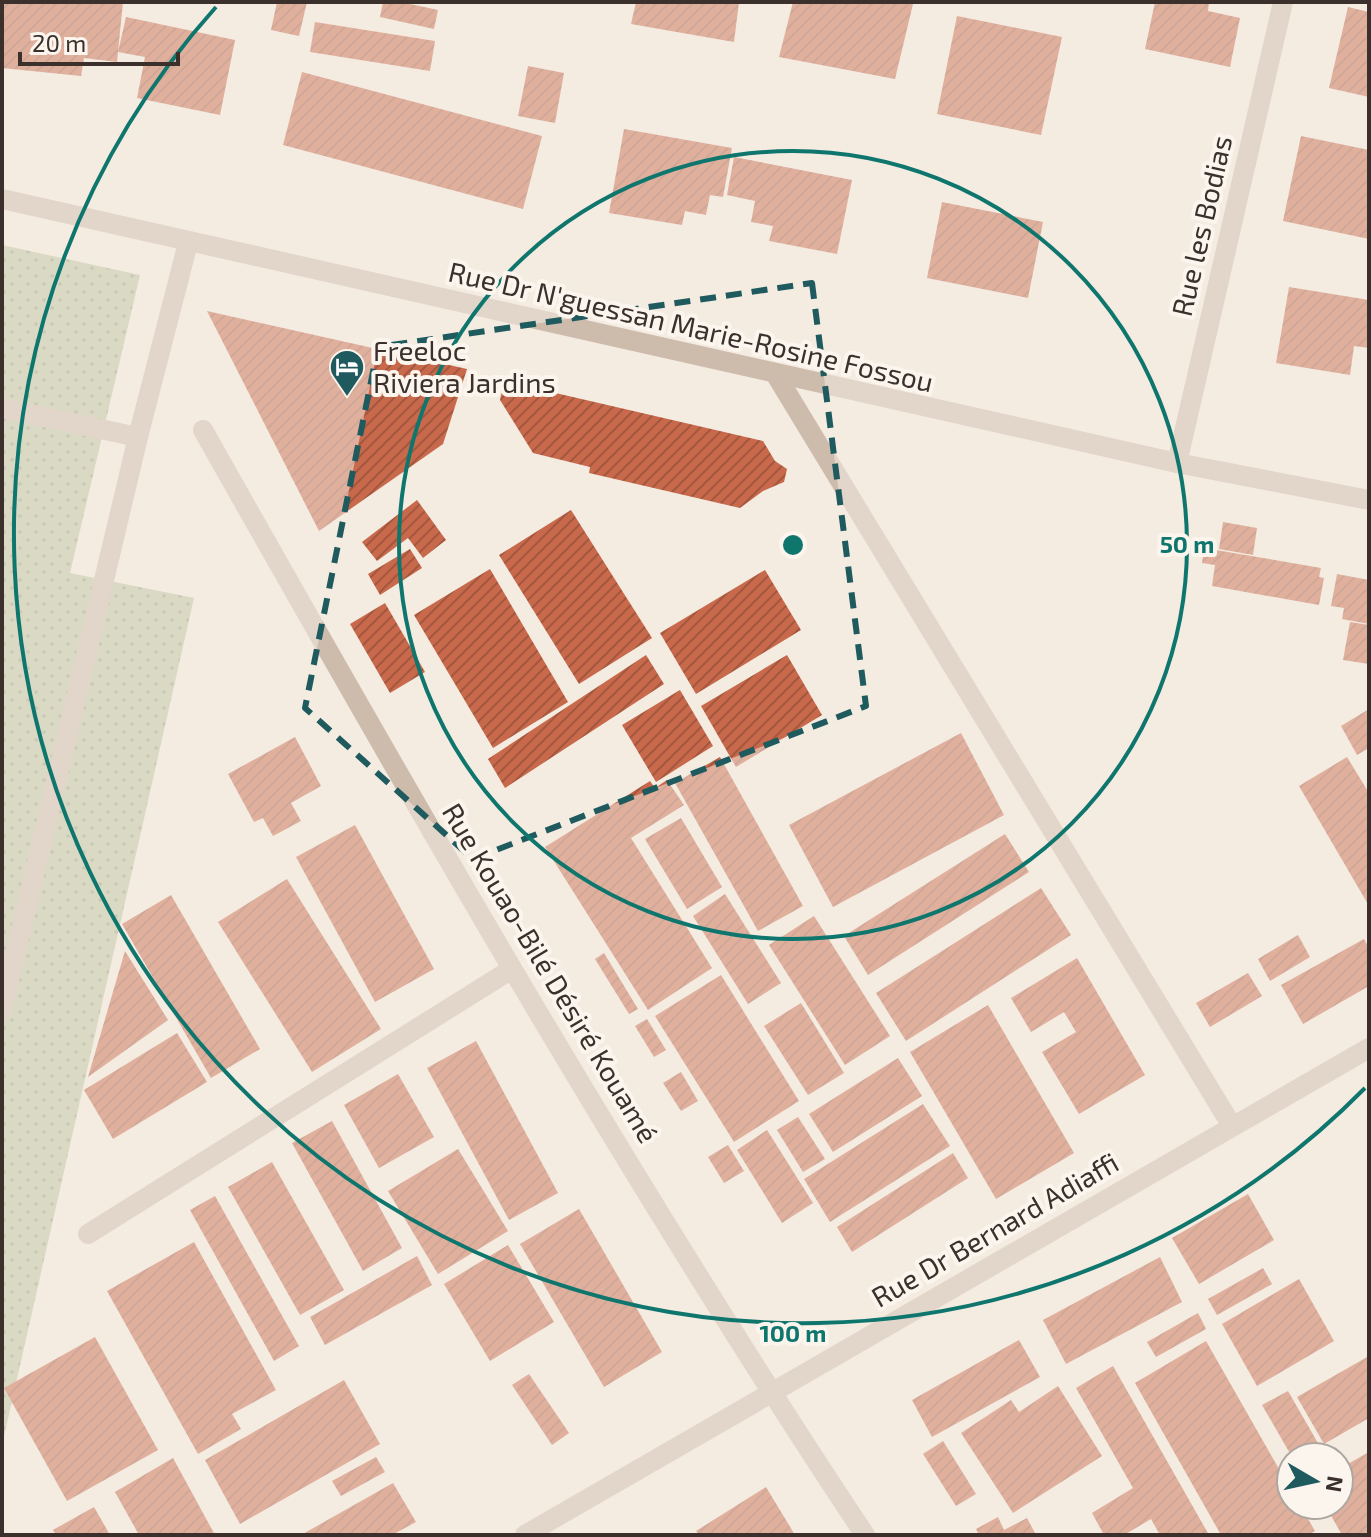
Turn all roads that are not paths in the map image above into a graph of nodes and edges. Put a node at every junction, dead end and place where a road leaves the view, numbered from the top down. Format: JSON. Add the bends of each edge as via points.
{"nodes":[{"id":1,"x":1283,"y":2,"type":"edge"},
{"id":2,"x":2,"y":199,"type":"edge"},
{"id":3,"x":188,"y":243,"type":"junction"},
{"id":4,"x":776,"y":375,"type":"junction"},
{"id":5,"x":2,"y":408,"type":"edge"},
{"id":6,"x":203,"y":430,"type":"dead end"},
{"id":7,"x":138,"y":437,"type":"junction"},
{"id":8,"x":1177,"y":463,"type":"junction"},
{"id":9,"x":1369,"y":500,"type":"edge"},
{"id":10,"x":512,"y":969,"type":"junction"},
{"id":11,"x":2,"y":1010,"type":"edge"},
{"id":12,"x":1369,"y":1048,"type":"edge"},
{"id":13,"x":1232,"y":1126,"type":"junction"},
{"id":14,"x":88,"y":1234,"type":"dead end"},
{"id":15,"x":770,"y":1392,"type":"junction"},
{"id":16,"x":525,"y":1535,"type":"edge"},
{"id":17,"x":865,"y":1535,"type":"edge"}],
"edges":[{"from":1,"to":8,"type":"street","name":"Rue les Bodias"},
{"from":2,"to":3,"type":"street","name":"Rue Dr N'guessan Marie-Rosine Fossou"},
{"from":3,"to":4,"type":"street","name":"Rue Dr N'guessan Marie-Rosine Fossou"},
{"from":3,"to":7,"type":"street"},
{"from":4,"to":8,"type":"street","name":"Rue Dr N'guessan Marie-Rosine Fossou"},
{"from":4,"to":13,"type":"street"},
{"from":5,"to":7,"type":"street"},
{"from":6,"to":10,"type":"street","name":"Rue Kouao-Bilé Désiré Kouamé"},
{"from":7,"to":11,"type":"street"},
{"from":8,"to":9,"type":"street","name":"Rue Dr N'guessan Marie-Rosine Fossou"},
{"from":10,"to":14,"type":"street"},
{"from":10,"to":15,"type":"street","name":"Rue Kouao-Bilé Désiré Kouamé"},
{"from":12,"to":13,"type":"street","name":"Rue Dr Bernard Adiaffi"},
{"from":13,"to":15,"type":"street","name":"Rue Dr Bernard Adiaffi"},
{"from":15,"to":16,"type":"street","name":"Rue Dr Bernard Adiaffi"},
{"from":15,"to":17,"type":"street","name":"Rue Kouao-Bilé Désiré Kouamé"}]}
